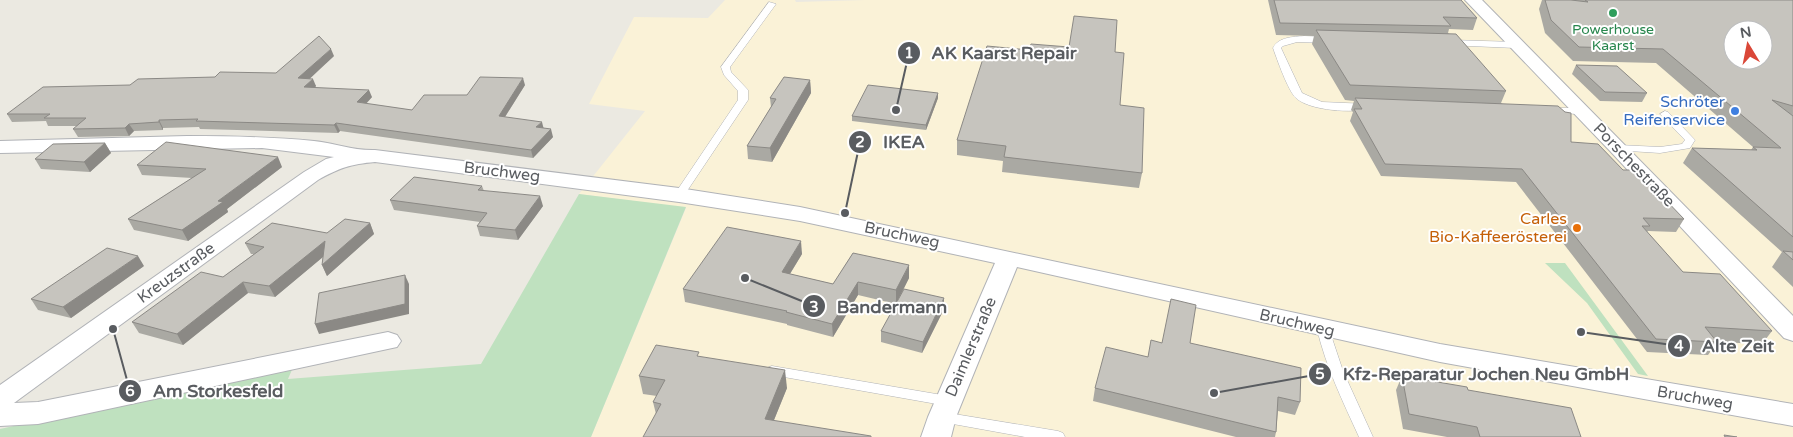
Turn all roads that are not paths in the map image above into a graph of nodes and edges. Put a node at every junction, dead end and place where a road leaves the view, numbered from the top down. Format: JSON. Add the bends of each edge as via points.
{"nodes":[{"id":1,"x":1473,"y":0,"type":"edge"},
{"id":2,"x":772,"y":4,"type":"dead end"},
{"id":3,"x":1338,"y":40,"type":"edge"},
{"id":4,"x":1436,"y":43,"type":"edge"},
{"id":5,"x":1516,"y":45,"type":"junction"},
{"id":6,"x":1374,"y":107,"type":"edge"},
{"id":7,"x":1535,"y":112,"type":"edge"},
{"id":8,"x":1582,"y":112,"type":"junction"},
{"id":9,"x":1665,"y":114,"type":"dead end"},
{"id":10,"x":0,"y":147,"type":"edge"},
{"id":11,"x":1618,"y":148,"type":"junction"},
{"id":12,"x":357,"y":157,"type":"junction"},
{"id":13,"x":678,"y":195,"type":"junction"},
{"id":14,"x":1009,"y":258,"type":"junction"},
{"id":15,"x":1323,"y":329,"type":"junction"},
{"id":16,"x":1793,"y":332,"type":"edge"},
{"id":17,"x":388,"y":341,"type":"dead end"},
{"id":18,"x":759,"y":368,"type":"edge"},
{"id":19,"x":0,"y":399,"type":"edge"},
{"id":20,"x":0,"y":415,"type":"edge"},
{"id":21,"x":1793,"y":415,"type":"edge"},
{"id":22,"x":942,"y":418,"type":"edge"},
{"id":23,"x":1058,"y":437,"type":"edge"},
{"id":24,"x":1366,"y":437,"type":"edge"}],
"edges":[{"from":1,"to":5,"type":"street","name":"Porschestraße"},
{"from":2,"to":13,"type":"lane","via":[[725,67],[743,90],[743,100]]},
{"from":3,"to":6,"type":"lane","via":[[1298,39],[1279,44],[1298,95],[1303,100],[1320,104]]},
{"from":4,"to":5,"type":"lane"},
{"from":5,"to":8,"type":"street","name":"Porschestraße"},
{"from":7,"to":8,"type":"lane"},
{"from":8,"to":11,"type":"street","name":"Porschestraße"},
{"from":9,"to":11,"type":"lane","via":[[1690,140],[1686,146],[1677,149]]},
{"from":10,"to":12,"type":"street","name":"Bruchweg","via":[[262,142],[330,149]]},
{"from":11,"to":16,"type":"street","name":"Porschestraße"},
{"from":12,"to":13,"type":"street","name":"Bruchweg","via":[[375,156]]},
{"from":12,"to":19,"type":"street","name":"Kreuzstraße","via":[[333,163],[311,176]]},
{"from":13,"to":14,"type":"street","name":"Bruchweg","via":[[800,214]]},
{"from":14,"to":15,"type":"street","name":"Bruchweg"},
{"from":14,"to":22,"type":"street","name":"Daimlerstraße"},
{"from":15,"to":21,"type":"street","name":"Bruchweg","via":[[1440,353]]},
{"from":15,"to":24,"type":"lane","via":[[1340,380]]},
{"from":17,"to":20,"type":"street","via":[[38,413]]},
{"from":18,"to":22,"type":"lane"},
{"from":22,"to":23,"type":"lane"}]}
